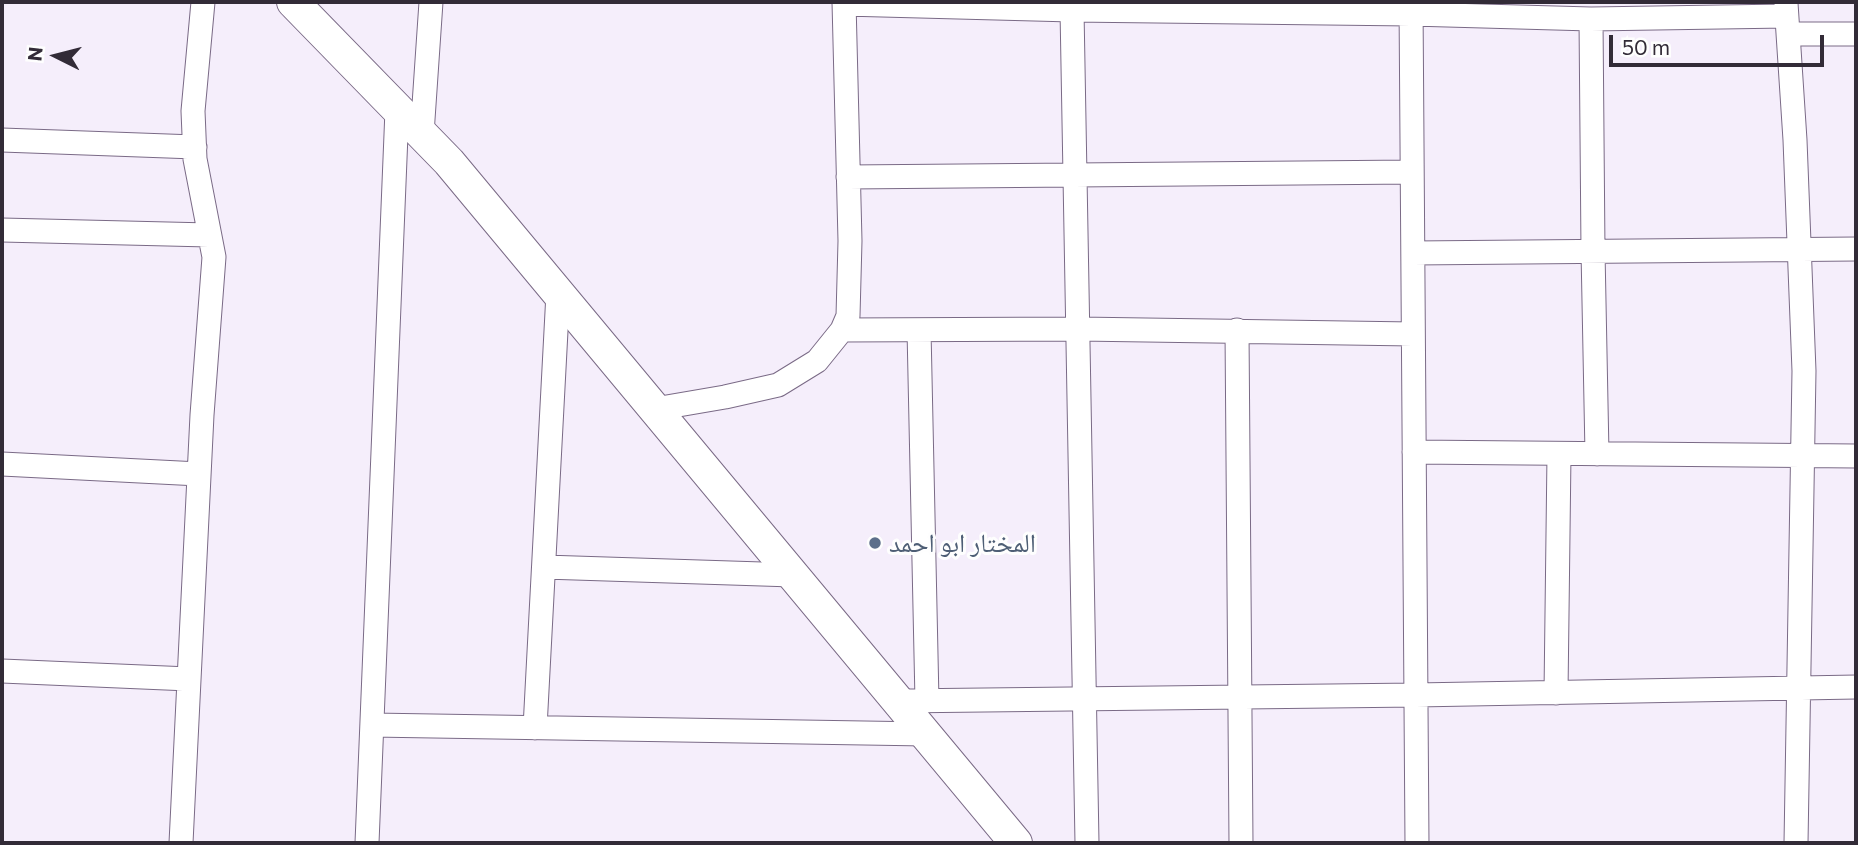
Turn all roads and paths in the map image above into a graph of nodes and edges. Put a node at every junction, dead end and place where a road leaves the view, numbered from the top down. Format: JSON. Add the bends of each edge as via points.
{"nodes":[{"id":1,"x":203,"y":2,"type":"edge"},
{"id":2,"x":293,"y":2,"type":"edge"},
{"id":3,"x":431,"y":2,"type":"edge"},
{"id":4,"x":844,"y":3,"type":"edge"},
{"id":5,"x":989,"y":5,"type":"edge"},
{"id":6,"x":1188,"y":7,"type":"edge"},
{"id":7,"x":1411,"y":8,"type":"edge"},
{"id":8,"x":1072,"y":10,"type":"junction"},
{"id":9,"x":1787,"y":18,"type":"edge"},
{"id":10,"x":1591,"y":19,"type":"junction"},
{"id":11,"x":1856,"y":34,"type":"edge"},
{"id":12,"x":397,"y":110,"type":"junction"},
{"id":13,"x":422,"y":134,"type":"junction"},
{"id":14,"x":2,"y":140,"type":"edge"},
{"id":15,"x":195,"y":147,"type":"junction"},
{"id":16,"x":1412,"y":172,"type":"junction"},
{"id":17,"x":1076,"y":175,"type":"junction"},
{"id":18,"x":848,"y":177,"type":"junction"},
{"id":19,"x":2,"y":229,"type":"edge"},
{"id":20,"x":209,"y":235,"type":"junction"},
{"id":21,"x":1856,"y":249,"type":"edge"},
{"id":22,"x":1799,"y":250,"type":"junction"},
{"id":23,"x":1593,"y":251,"type":"junction"},
{"id":24,"x":1413,"y":253,"type":"junction"},
{"id":25,"x":558,"y":293,"type":"junction"},
{"id":26,"x":1079,"y":329,"type":"junction"},
{"id":27,"x":842,"y":330,"type":"junction"},
{"id":28,"x":919,"y":330,"type":"junction"},
{"id":29,"x":1237,"y":330,"type":"junction"},
{"id":30,"x":1413,"y":334,"type":"junction"},
{"id":31,"x":654,"y":409,"type":"junction"},
{"id":32,"x":1414,"y":452,"type":"junction"},
{"id":33,"x":1559,"y":454,"type":"junction"},
{"id":34,"x":1597,"y":454,"type":"junction"},
{"id":35,"x":1802,"y":456,"type":"junction"},
{"id":36,"x":1856,"y":456,"type":"edge"},
{"id":37,"x":2,"y":464,"type":"edge"},
{"id":38,"x":199,"y":474,"type":"junction"},
{"id":39,"x":544,"y":567,"type":"junction"},
{"id":40,"x":793,"y":575,"type":"junction"},
{"id":41,"x":2,"y":671,"type":"edge"},
{"id":42,"x":189,"y":679,"type":"junction"},
{"id":43,"x":1856,"y":687,"type":"edge"},
{"id":44,"x":1799,"y":688,"type":"junction"},
{"id":45,"x":1556,"y":693,"type":"junction"},
{"id":46,"x":1416,"y":695,"type":"junction"},
{"id":47,"x":1240,"y":697,"type":"junction"},
{"id":48,"x":1085,"y":699,"type":"junction"},
{"id":49,"x":912,"y":701,"type":"junction"},
{"id":50,"x":372,"y":725,"type":"junction"},
{"id":51,"x":536,"y":727,"type":"junction"},
{"id":52,"x":926,"y":734,"type":"junction"},
{"id":53,"x":181,"y":843,"type":"edge"},
{"id":54,"x":367,"y":843,"type":"edge"},
{"id":55,"x":1016,"y":843,"type":"edge"},
{"id":56,"x":1087,"y":843,"type":"edge"},
{"id":57,"x":1241,"y":843,"type":"edge"},
{"id":58,"x":1417,"y":843,"type":"edge"},
{"id":59,"x":1796,"y":843,"type":"edge"}],
"edges":[{"from":1,"to":15,"type":"street","via":[[193,111]]},
{"from":2,"to":12,"type":"main road"},
{"from":3,"to":13,"type":"street"},
{"from":4,"to":5,"type":"street"},
{"from":4,"to":18,"type":"street"},
{"from":5,"to":8,"type":"street"},
{"from":6,"to":7,"type":"street"},
{"from":6,"to":8,"type":"street"},
{"from":7,"to":10,"type":"street"},
{"from":7,"to":16,"type":"street"},
{"from":8,"to":17,"type":"street"},
{"from":9,"to":10,"type":"street"},
{"from":9,"to":11,"type":"street"},
{"from":9,"to":22,"type":"street"},
{"from":10,"to":23,"type":"street"},
{"from":12,"to":13,"type":"main road"},
{"from":12,"to":50,"type":"street"},
{"from":13,"to":25,"type":"main road"},
{"from":14,"to":15,"type":"street"},
{"from":15,"to":20,"type":"street"},
{"from":16,"to":17,"type":"street"},
{"from":16,"to":24,"type":"street"},
{"from":17,"to":18,"type":"street"},
{"from":17,"to":26,"type":"street"},
{"from":18,"to":27,"type":"street","via":[[848,316]]},
{"from":19,"to":20,"type":"street"},
{"from":20,"to":38,"type":"street","via":[[213,285]]},
{"from":21,"to":22,"type":"street"},
{"from":22,"to":23,"type":"street"},
{"from":22,"to":35,"type":"street"},
{"from":23,"to":24,"type":"street"},
{"from":23,"to":34,"type":"street"},
{"from":24,"to":30,"type":"street"},
{"from":25,"to":31,"type":"main road"},
{"from":25,"to":39,"type":"street"},
{"from":26,"to":28,"type":"street"},
{"from":26,"to":29,"type":"street"},
{"from":26,"to":48,"type":"street"},
{"from":27,"to":28,"type":"street"},
{"from":27,"to":31,"type":"street","via":[[817,361],[778,385]]},
{"from":28,"to":49,"type":"street"},
{"from":29,"to":30,"type":"street"},
{"from":29,"to":47,"type":"street"},
{"from":30,"to":32,"type":"street"},
{"from":31,"to":40,"type":"main road"},
{"from":32,"to":33,"type":"street"},
{"from":32,"to":46,"type":"street"},
{"from":33,"to":34,"type":"street"},
{"from":33,"to":45,"type":"street"},
{"from":34,"to":35,"type":"street"},
{"from":35,"to":36,"type":"street"},
{"from":35,"to":44,"type":"street"},
{"from":37,"to":38,"type":"street"},
{"from":38,"to":42,"type":"street"},
{"from":39,"to":40,"type":"street"},
{"from":39,"to":51,"type":"street"},
{"from":40,"to":49,"type":"main road"},
{"from":41,"to":42,"type":"street"},
{"from":42,"to":53,"type":"street"},
{"from":43,"to":44,"type":"street"},
{"from":44,"to":45,"type":"street"},
{"from":44,"to":59,"type":"street"},
{"from":45,"to":46,"type":"street"},
{"from":46,"to":47,"type":"street"},
{"from":46,"to":58,"type":"street"},
{"from":47,"to":48,"type":"street"},
{"from":47,"to":57,"type":"street"},
{"from":48,"to":49,"type":"street"},
{"from":48,"to":56,"type":"street"},
{"from":49,"to":52,"type":"main road"},
{"from":50,"to":51,"type":"street"},
{"from":50,"to":54,"type":"street"},
{"from":51,"to":52,"type":"street"},
{"from":52,"to":55,"type":"main road"}]}
